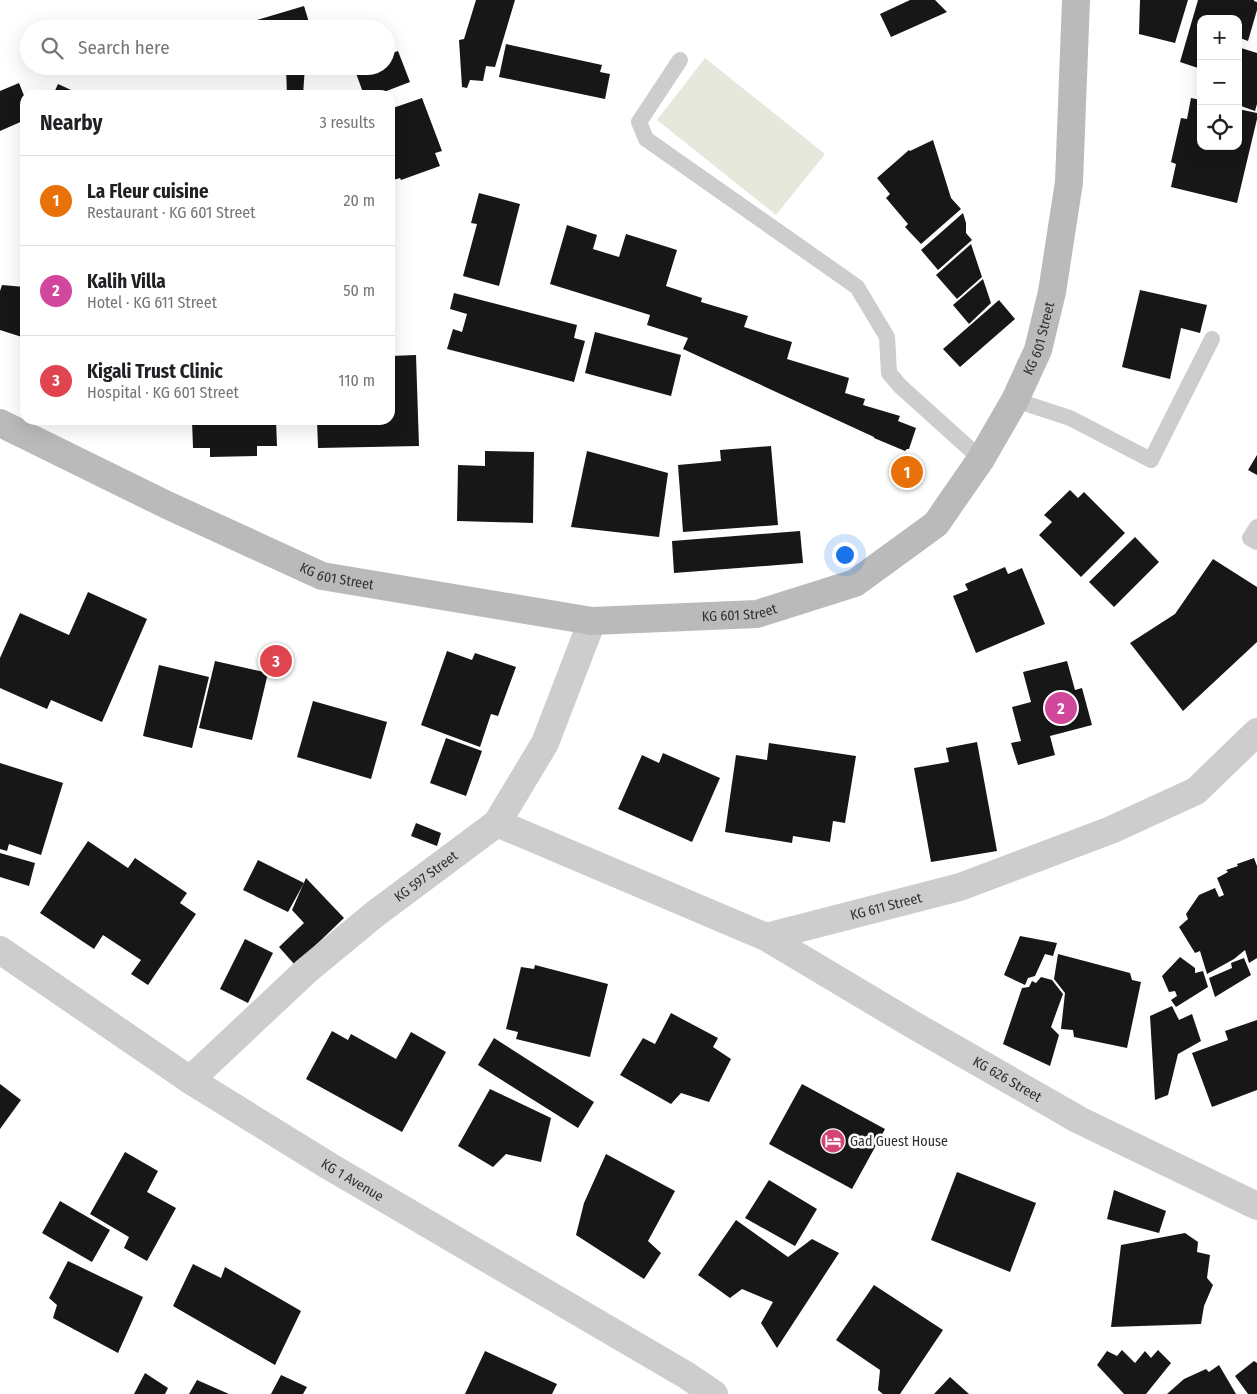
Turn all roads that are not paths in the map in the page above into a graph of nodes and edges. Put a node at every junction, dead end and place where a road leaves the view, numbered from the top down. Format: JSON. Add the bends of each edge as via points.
{"nodes":[{"id":1,"x":1076,"y":0,"type":"edge"},
{"id":2,"x":680,"y":60,"type":"dead end"},
{"id":3,"x":1212,"y":339,"type":"dead end"},
{"id":4,"x":1015,"y":400,"type":"junction"},
{"id":5,"x":0,"y":423,"type":"edge"},
{"id":6,"x":981,"y":459,"type":"junction"},
{"id":7,"x":1257,"y":527,"type":"edge"},
{"id":8,"x":1257,"y":542,"type":"edge"},
{"id":9,"x":592,"y":621,"type":"junction"},
{"id":10,"x":1257,"y":732,"type":"edge"},
{"id":11,"x":497,"y":823,"type":"junction"},
{"id":12,"x":766,"y":936,"type":"junction"},
{"id":13,"x":0,"y":950,"type":"edge"},
{"id":14,"x":190,"y":1080,"type":"junction"},
{"id":15,"x":1257,"y":1206,"type":"edge"},
{"id":16,"x":714,"y":1394,"type":"edge"}],
"edges":[{"from":1,"to":4,"type":"main road","name":"KG 601 Street","via":[[1069,182],[1052,292],[1038,350]]},
{"from":2,"to":6,"type":"lane","via":[[640,122],[646,139],[858,287],[887,337],[889,373]]},
{"from":3,"to":4,"type":"lane","via":[[1151,460],[1070,418]]},
{"from":4,"to":6,"type":"main road","name":"KG 601 Street"},
{"from":5,"to":9,"type":"main road","name":"KG 601 Street","via":[[167,506],[322,576]]},
{"from":6,"to":9,"type":"main road","name":"KG 601 Street","via":[[936,524],[854,583],[757,614]]},
{"from":7,"to":8,"type":"lane","via":[[1250,538]]},
{"from":9,"to":11,"type":"street","name":"KG 597 Street","via":[[545,743]]},
{"from":10,"to":12,"type":"street","name":"KG 611 Street","via":[[1196,791],[1111,830],[960,887]]},
{"from":11,"to":12,"type":"street"},
{"from":11,"to":14,"type":"street","name":"KG 597 Street","via":[[375,914],[321,959]]},
{"from":12,"to":15,"type":"street","name":"KG 626 Street","via":[[1079,1120]]},
{"from":13,"to":14,"type":"street","name":"KG 1 Avenue"},
{"from":14,"to":16,"type":"street","name":"KG 1 Avenue"}]}
